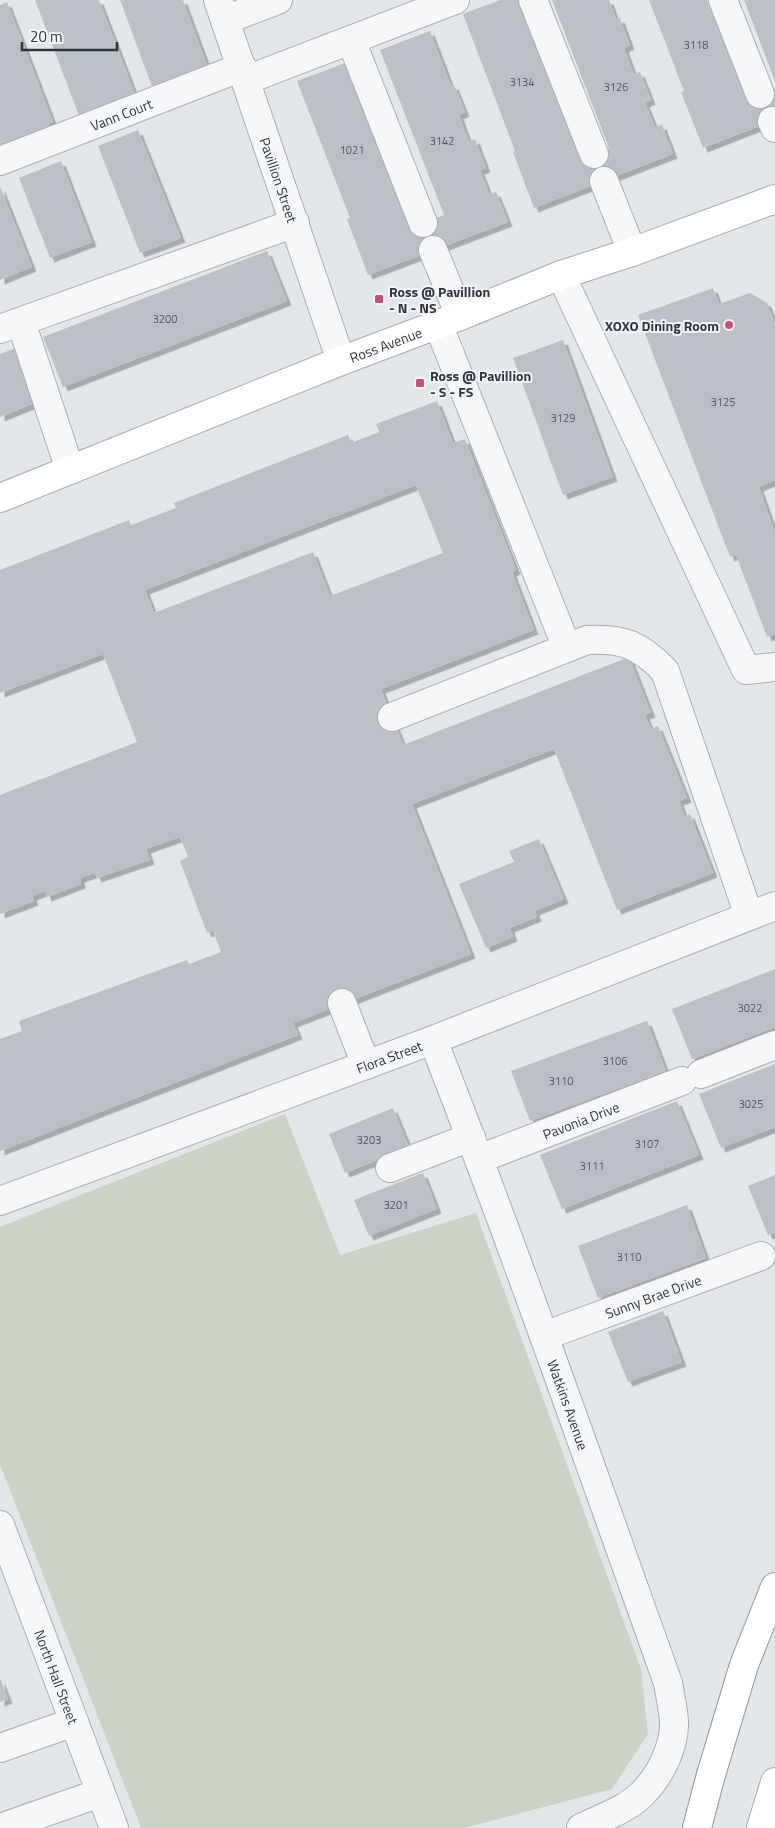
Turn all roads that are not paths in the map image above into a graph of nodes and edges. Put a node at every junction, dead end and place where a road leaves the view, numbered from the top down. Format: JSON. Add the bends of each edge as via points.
{"nodes":[{"id":1,"x":278,"y":0,"type":"edge"},
{"id":2,"x":455,"y":0,"type":"edge"},
{"id":3,"x":533,"y":0,"type":"edge"},
{"id":4,"x":723,"y":0,"type":"edge"},
{"id":5,"x":222,"y":10,"type":"edge"},
{"id":6,"x":351,"y":40,"type":"junction"},
{"id":7,"x":244,"y":73,"type":"junction"},
{"id":8,"x":760,"y":94,"type":"dead end"},
{"id":9,"x":594,"y":154,"type":"dead end"},
{"id":10,"x":0,"y":161,"type":"edge"},
{"id":11,"x":604,"y":181,"type":"dead end"},
{"id":12,"x":775,"y":199,"type":"edge"},
{"id":13,"x":295,"y":223,"type":"junction"},
{"id":14,"x":423,"y":223,"type":"dead end"},
{"id":15,"x":433,"y":250,"type":"dead end"},
{"id":16,"x":632,"y":252,"type":"junction"},
{"id":17,"x":561,"y":275,"type":"junction"},
{"id":18,"x":449,"y":320,"type":"junction"},
{"id":19,"x":10,"y":325,"type":"edge"},
{"id":20,"x":341,"y":360,"type":"junction"},
{"id":21,"x":70,"y":470,"type":"junction"},
{"id":22,"x":0,"y":498,"type":"edge"},
{"id":23,"x":567,"y":648,"type":"junction"},
{"id":24,"x":775,"y":667,"type":"edge"},
{"id":25,"x":392,"y":716,"type":"dead end"},
{"id":26,"x":775,"y":906,"type":"edge"},
{"id":27,"x":749,"y":916,"type":"junction"},
{"id":28,"x":342,"y":1003,"type":"dead end"},
{"id":29,"x":433,"y":1040,"type":"junction"},
{"id":30,"x":775,"y":1045,"type":"edge"},
{"id":31,"x":366,"y":1065,"type":"junction"},
{"id":32,"x":475,"y":1148,"type":"junction"},
{"id":33,"x":390,"y":1168,"type":"dead end"},
{"id":34,"x":0,"y":1201,"type":"edge"},
{"id":35,"x":761,"y":1256,"type":"dead end"},
{"id":36,"x":544,"y":1336,"type":"junction"},
{"id":37,"x":0,"y":1525,"type":"edge"},
{"id":38,"x":775,"y":1587,"type":"edge"},
{"id":39,"x":74,"y":1722,"type":"junction"},
{"id":40,"x":0,"y":1748,"type":"edge"},
{"id":41,"x":775,"y":1782,"type":"edge"},
{"id":42,"x":100,"y":1793,"type":"junction"},
{"id":43,"x":0,"y":1828,"type":"edge"},
{"id":44,"x":114,"y":1828,"type":"edge"},
{"id":45,"x":582,"y":1828,"type":"edge"},
{"id":46,"x":697,"y":1828,"type":"edge"},
{"id":47,"x":761,"y":1828,"type":"edge"}],
"edges":[{"from":1,"to":5,"type":"street"},
{"from":2,"to":6,"type":"street","name":"Vann Court"},
{"from":3,"to":9,"type":"street"},
{"from":4,"to":8,"type":"street"},
{"from":5,"to":7,"type":"street","name":"Pavillion Street"},
{"from":6,"to":7,"type":"street","name":"Vann Court"},
{"from":6,"to":14,"type":"street"},
{"from":7,"to":10,"type":"street","name":"Vann Court"},
{"from":7,"to":13,"type":"street","name":"Pavillion Street"},
{"from":11,"to":16,"type":"street"},
{"from":12,"to":16,"type":"main road","name":"Ross Avenue"},
{"from":13,"to":19,"type":"street"},
{"from":13,"to":20,"type":"street","name":"Pavillion Street"},
{"from":15,"to":18,"type":"street"},
{"from":16,"to":17,"type":"main road","name":"Ross Avenue"},
{"from":17,"to":18,"type":"main road","name":"Ross Avenue"},
{"from":17,"to":24,"type":"street","via":[[746,670]]},
{"from":18,"to":20,"type":"main road","name":"Ross Avenue"},
{"from":18,"to":23,"type":"street"},
{"from":19,"to":21,"type":"street"},
{"from":20,"to":21,"type":"main road","name":"Ross Avenue"},
{"from":21,"to":22,"type":"main road","name":"Ross Avenue"},
{"from":23,"to":25,"type":"street"},
{"from":23,"to":27,"type":"street","via":[[587,640],[609,639],[630,644],[650,655],[665,671]]},
{"from":26,"to":27,"type":"street","name":"Flora Street"},
{"from":27,"to":29,"type":"street","name":"Flora Street"},
{"from":28,"to":31,"type":"street"},
{"from":29,"to":31,"type":"street","name":"Flora Street"},
{"from":29,"to":32,"type":"street","name":"Watkins Avenue"},
{"from":30,"to":32,"type":"street","name":"Pavonia Drive","via":[[692,1077]]},
{"from":31,"to":34,"type":"street","name":"Flora Street"},
{"from":32,"to":33,"type":"street","name":"Pavonia Drive"},
{"from":32,"to":36,"type":"street","name":"Watkins Avenue"},
{"from":35,"to":36,"type":"street","name":"Sunny Brae Drive"},
{"from":36,"to":45,"type":"street","name":"Watkins Avenue","via":[[668,1683],[674,1722],[671,1747],[659,1772],[642,1794],[623,1808]]},
{"from":37,"to":39,"type":"street","name":"North Hall Street"},
{"from":38,"to":46,"type":"main road","via":[[744,1665]]},
{"from":39,"to":40,"type":"street"},
{"from":39,"to":42,"type":"street","name":"North Hall Street"},
{"from":41,"to":47,"type":"main road"},
{"from":42,"to":43,"type":"street"},
{"from":42,"to":44,"type":"street","name":"North Hall Street"}]}
